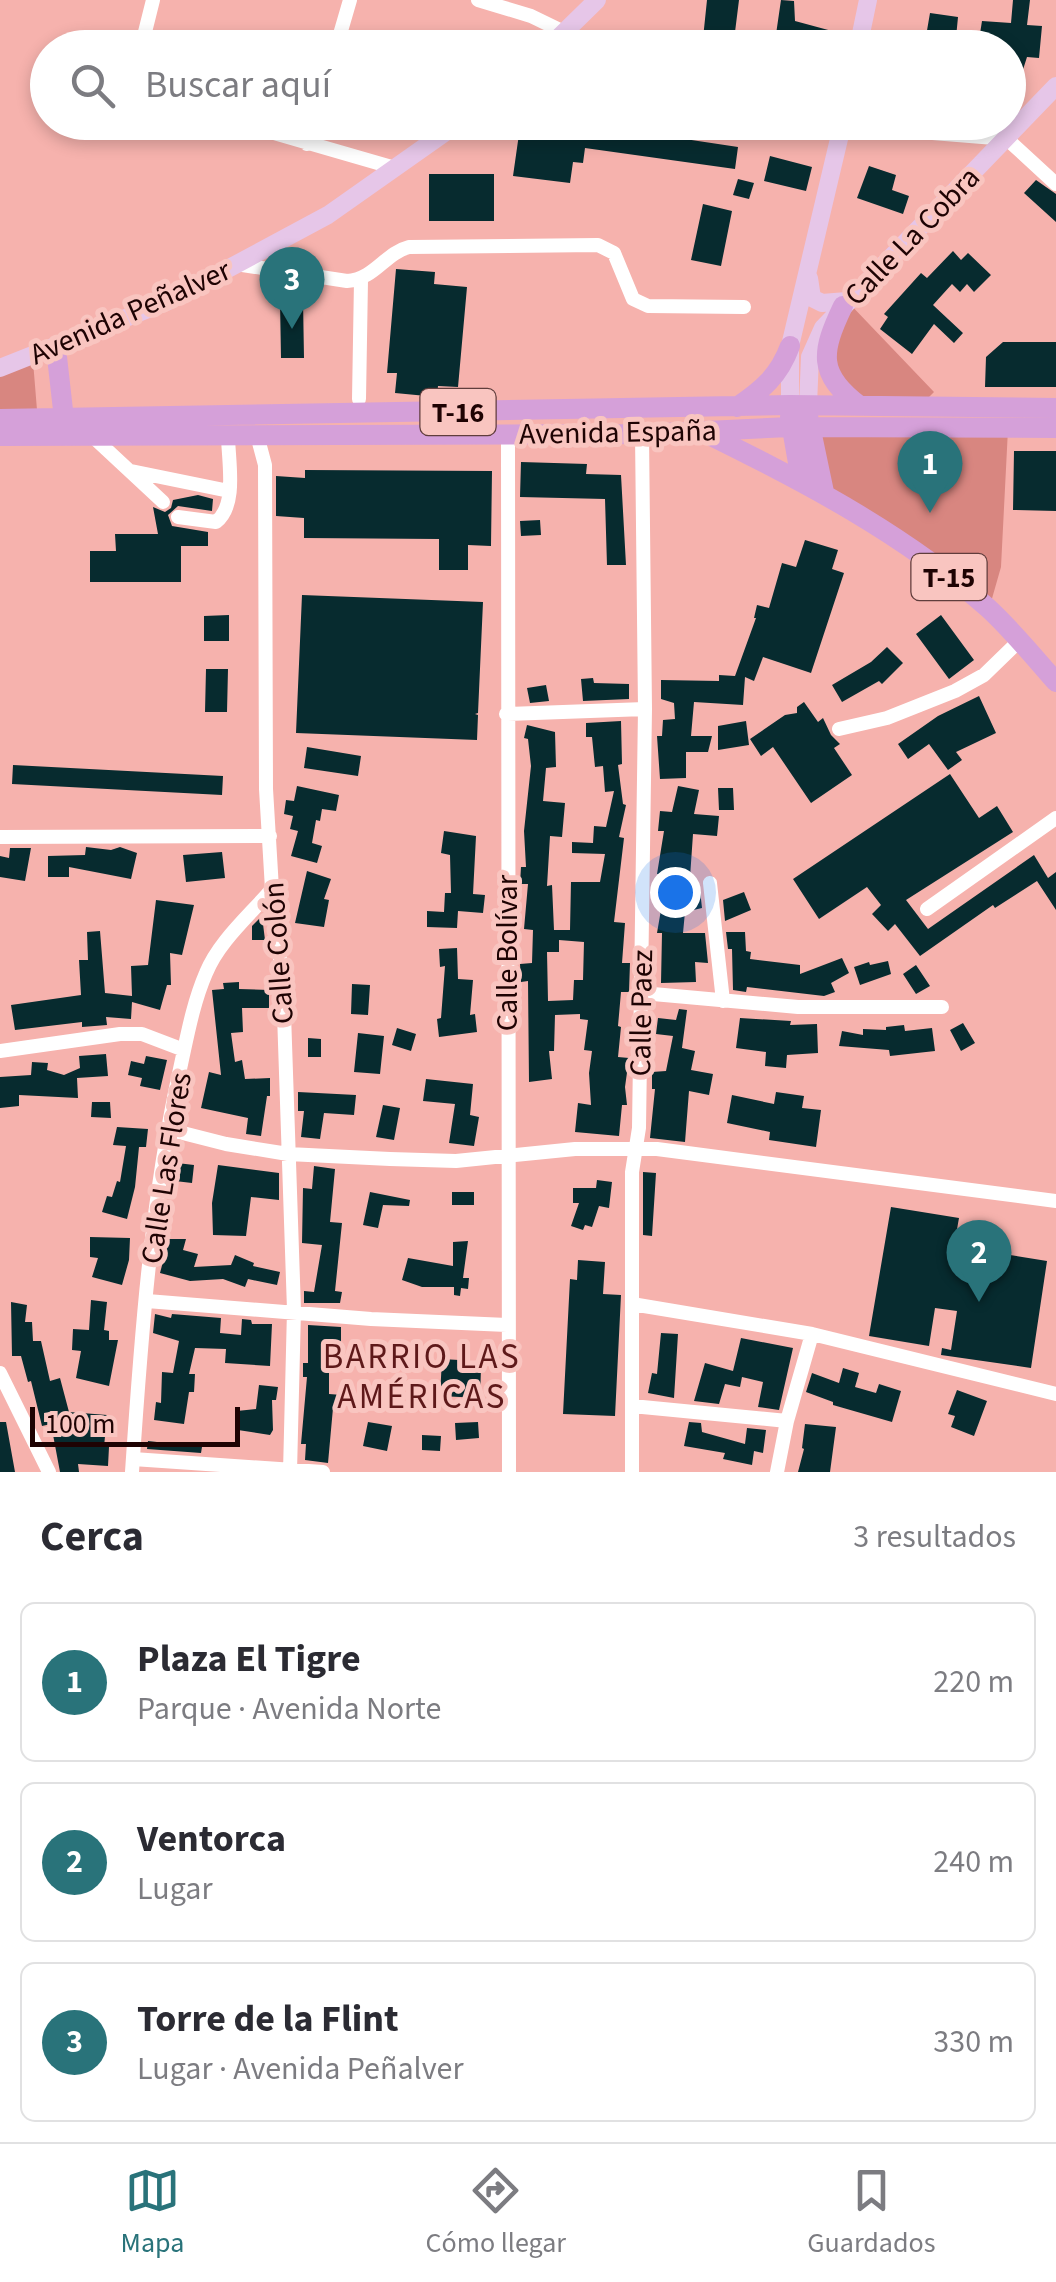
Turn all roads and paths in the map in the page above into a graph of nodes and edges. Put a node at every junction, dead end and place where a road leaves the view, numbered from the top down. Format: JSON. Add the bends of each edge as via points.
{"nodes":[{"id":1,"x":153,"y":0,"type":"edge"},
{"id":2,"x":350,"y":0,"type":"edge"},
{"id":3,"x":478,"y":0,"type":"edge"},
{"id":4,"x":597,"y":0,"type":"edge"},
{"id":5,"x":868,"y":0,"type":"edge"},
{"id":6,"x":146,"y":30,"type":"edge"},
{"id":7,"x":341,"y":30,"type":"edge"},
{"id":8,"x":560,"y":30,"type":"edge"},
{"id":9,"x":566,"y":30,"type":"edge"},
{"id":10,"x":862,"y":30,"type":"edge"},
{"id":11,"x":1056,"y":86,"type":"edge"},
{"id":12,"x":1026,"y":118,"type":"edge"},
{"id":13,"x":294,"y":140,"type":"edge"},
{"id":14,"x":308,"y":140,"type":"edge"},
{"id":15,"x":435,"y":140,"type":"edge"},
{"id":16,"x":838,"y":140,"type":"edge"},
{"id":17,"x":1006,"y":140,"type":"edge"},
{"id":18,"x":1008,"y":140,"type":"edge"},
{"id":19,"x":307,"y":144,"type":"junction"},
{"id":20,"x":395,"y":168,"type":"junction"},
{"id":21,"x":1056,"y":184,"type":"edge"},
{"id":22,"x":809,"y":262,"type":"junction"},
{"id":23,"x":236,"y":264,"type":"junction"},
{"id":24,"x":361,"y":280,"type":"junction"},
{"id":25,"x":845,"y":304,"type":"junction"},
{"id":26,"x":744,"y":307,"type":"dead end"},
{"id":27,"x":790,"y":346,"type":"junction"},
{"id":28,"x":56,"y":348,"type":"junction"},
{"id":29,"x":0,"y":368,"type":"edge"},
{"id":30,"x":359,"y":400,"type":"dead end"},
{"id":31,"x":860,"y":406,"type":"junction"},
{"id":32,"x":737,"y":408,"type":"junction"},
{"id":33,"x":1056,"y":408,"type":"edge"},
{"id":34,"x":659,"y":409,"type":"junction"},
{"id":35,"x":799,"y":416,"type":"junction"},
{"id":36,"x":0,"y":419,"type":"edge"},
{"id":37,"x":64,"y":419,"type":"junction"},
{"id":38,"x":1056,"y":428,"type":"edge"},
{"id":39,"x":703,"y":432,"type":"junction"},
{"id":40,"x":508,"y":434,"type":"junction"},
{"id":41,"x":642,"y":434,"type":"junction"},
{"id":42,"x":228,"y":435,"type":"junction"},
{"id":43,"x":257,"y":435,"type":"junction"},
{"id":44,"x":0,"y":436,"type":"edge"},
{"id":45,"x":92,"y":436,"type":"junction"},
{"id":46,"x":124,"y":469,"type":"junction"},
{"id":47,"x":801,"y":480,"type":"junction"},
{"id":48,"x":228,"y":491,"type":"junction"},
{"id":49,"x":824,"y":492,"type":"junction"},
{"id":50,"x":162,"y":502,"type":"dead end"},
{"id":51,"x":178,"y":517,"type":"dead end"},
{"id":52,"x":1019,"y":640,"type":"junction"},
{"id":53,"x":1056,"y":682,"type":"edge"},
{"id":54,"x":645,"y":710,"type":"junction"},
{"id":55,"x":506,"y":714,"type":"junction"},
{"id":56,"x":840,"y":729,"type":"dead end"},
{"id":57,"x":1056,"y":818,"type":"edge"},
{"id":58,"x":270,"y":836,"type":"junction"},
{"id":59,"x":0,"y":837,"type":"edge"},
{"id":60,"x":710,"y":882,"type":"dead end"},
{"id":61,"x":272,"y":889,"type":"junction"},
{"id":62,"x":927,"y":909,"type":"dead end"},
{"id":63,"x":642,"y":993,"type":"junction"},
{"id":64,"x":723,"y":1001,"type":"junction"},
{"id":65,"x":942,"y":1006,"type":"dead end"},
{"id":66,"x":184,"y":1050,"type":"junction"},
{"id":67,"x":0,"y":1051,"type":"edge"},
{"id":68,"x":167,"y":1129,"type":"junction"},
{"id":69,"x":634,"y":1148,"type":"junction"},
{"id":70,"x":288,"y":1154,"type":"junction"},
{"id":71,"x":508,"y":1155,"type":"junction"},
{"id":72,"x":1056,"y":1201,"type":"edge"},
{"id":73,"x":147,"y":1300,"type":"junction"},
{"id":74,"x":632,"y":1304,"type":"junction"},
{"id":75,"x":294,"y":1310,"type":"junction"},
{"id":76,"x":507,"y":1326,"type":"junction"},
{"id":77,"x":812,"y":1334,"type":"junction"},
{"id":78,"x":0,"y":1372,"type":"edge"},
{"id":79,"x":1056,"y":1394,"type":"edge"},
{"id":80,"x":632,"y":1406,"type":"junction"},
{"id":81,"x":787,"y":1422,"type":"junction"},
{"id":82,"x":132,"y":1466,"type":"edge"},
{"id":83,"x":290,"y":1471,"type":"edge"},
{"id":84,"x":49,"y":1472,"type":"edge"},
{"id":85,"x":322,"y":1472,"type":"edge"},
{"id":86,"x":508,"y":1472,"type":"edge"},
{"id":87,"x":632,"y":1472,"type":"edge"},
{"id":88,"x":777,"y":1472,"type":"edge"}],
"edges":[{"from":1,"to":6,"type":"street"},
{"from":2,"to":7,"type":"street"},
{"from":3,"to":8,"type":"street"},
{"from":4,"to":9,"type":"main road"},
{"from":5,"to":10,"type":"main road"},
{"from":11,"to":12,"type":"main road","name":"Calle La Cobra"},
{"from":13,"to":19,"type":"street"},
{"from":14,"to":19,"type":"street"},
{"from":15,"to":20,"type":"main road","name":"Avenida Peñalver"},
{"from":16,"to":22,"type":"main road"},
{"from":17,"to":25,"type":"main road","name":"Calle La Cobra"},
{"from":18,"to":21,"type":"street"},
{"from":19,"to":20,"type":"street"},
{"from":20,"to":23,"type":"main road","name":"Avenida Peñalver","via":[[328,215]]},
{"from":22,"to":25,"type":"main road","via":[[812,298]]},
{"from":22,"to":27,"type":"main road"},
{"from":23,"to":24,"type":"street"},
{"from":23,"to":28,"type":"main road","name":"Avenida Peñalver"},
{"from":24,"to":26,"type":"street","via":[[409,247],[598,245],[614,253],[633,298],[648,306]]},
{"from":24,"to":30,"type":"street"},
{"from":25,"to":31,"type":"highway","via":[[826,360],[840,391]]},
{"from":25,"to":35,"type":"main road","name":"Calle La Cobra","via":[[815,341]]},
{"from":27,"to":32,"type":"highway","via":[[765,388]]},
{"from":27,"to":35,"type":"main road"},
{"from":28,"to":29,"type":"main road","name":"Avenida Peñalver"},
{"from":28,"to":37,"type":"highway"},
{"from":31,"to":33,"type":"highway","name":"Avenida España","number":"T-16"},
{"from":31,"to":35,"type":"highway","name":"Avenida España","number":"T-16"},
{"from":32,"to":34,"type":"highway","name":"Avenida España","number":"T-16"},
{"from":32,"to":35,"type":"highway","name":"Avenida España","number":"T-16"},
{"from":34,"to":37,"type":"highway","name":"Avenida España","number":"T-16"},
{"from":34,"to":39,"type":"highway","number":"T-16"},
{"from":35,"to":38,"type":"highway","name":"Avenida España","number":"T-16"},
{"from":35,"to":39,"type":"highway","name":"Avenida España","number":"T-16"},
{"from":35,"to":47,"type":"highway"},
{"from":35,"to":49,"type":"highway"},
{"from":36,"to":37,"type":"highway","name":"Avenida España","number":"T-16"},
{"from":37,"to":45,"type":"street"},
{"from":39,"to":41,"type":"highway","name":"Avenida España","number":"T-16"},
{"from":39,"to":47,"type":"highway","number":"T-15"},
{"from":40,"to":41,"type":"highway","name":"Avenida España","number":"T-16"},
{"from":40,"to":43,"type":"highway","name":"Avenida España","number":"T-16"},
{"from":40,"to":55,"type":"street","name":"Calle Bolívar"},
{"from":41,"to":54,"type":"street","name":"Calle Paez"},
{"from":42,"to":43,"type":"highway","name":"Avenida España","number":"T-16"},
{"from":42,"to":45,"type":"highway","name":"Avenida España","number":"T-16"},
{"from":42,"to":48,"type":"street"},
{"from":43,"to":58,"type":"street","name":"Calle Colón","via":[[265,464]]},
{"from":44,"to":45,"type":"highway","name":"Avenida España","number":"T-16"},
{"from":45,"to":46,"type":"street"},
{"from":46,"to":48,"type":"street"},
{"from":46,"to":50,"type":"street"},
{"from":47,"to":49,"type":"highway","number":"T-15"},
{"from":48,"to":51,"type":"street","via":[[224,516],[216,522]]},
{"from":49,"to":52,"type":"highway","number":"T-15","via":[[936,566]]},
{"from":52,"to":53,"type":"highway","number":"T-15"},
{"from":52,"to":56,"type":"street","via":[[984,675],[955,692]]},
{"from":54,"to":55,"type":"street"},
{"from":54,"to":63,"type":"street","name":"Calle Paez"},
{"from":55,"to":71,"type":"street","name":"Calle Bolívar"},
{"from":57,"to":62,"type":"street"},
{"from":58,"to":59,"type":"street"},
{"from":58,"to":61,"type":"street","name":"Calle Colón"},
{"from":60,"to":64,"type":"street"},
{"from":61,"to":66,"type":"street","name":"Calle Las Flores","via":[[206,970]]},
{"from":61,"to":70,"type":"street","name":"Calle Colón","via":[[283,984]]},
{"from":63,"to":64,"type":"street"},
{"from":63,"to":69,"type":"street","name":"Calle Paez"},
{"from":64,"to":65,"type":"street"},
{"from":66,"to":67,"type":"street","via":[[142,1034],[120,1034]]},
{"from":66,"to":68,"type":"street","name":"Calle Las Flores"},
{"from":68,"to":70,"type":"street"},
{"from":68,"to":73,"type":"street","name":"Calle Las Flores"},
{"from":69,"to":71,"type":"street"},
{"from":69,"to":72,"type":"street"},
{"from":69,"to":74,"type":"street","name":"Calle Paez"},
{"from":70,"to":71,"type":"street","via":[[456,1161]]},
{"from":70,"to":75,"type":"street","name":"Calle Colón"},
{"from":71,"to":76,"type":"street","name":"Calle Bolívar"},
{"from":73,"to":75,"type":"street"},
{"from":73,"to":82,"type":"street","name":"Calle Las Flores"},
{"from":74,"to":77,"type":"street"},
{"from":74,"to":80,"type":"street","name":"Calle Paez"},
{"from":75,"to":76,"type":"street"},
{"from":75,"to":83,"type":"street","name":"Calle Colón"},
{"from":76,"to":86,"type":"street","name":"Calle Bolívar"},
{"from":77,"to":79,"type":"street"},
{"from":77,"to":81,"type":"street"},
{"from":78,"to":84,"type":"street"},
{"from":80,"to":81,"type":"street"},
{"from":80,"to":87,"type":"street","name":"Calle Paez"},
{"from":81,"to":88,"type":"street"},
{"from":82,"to":83,"type":"street"},
{"from":83,"to":85,"type":"street"}]}
